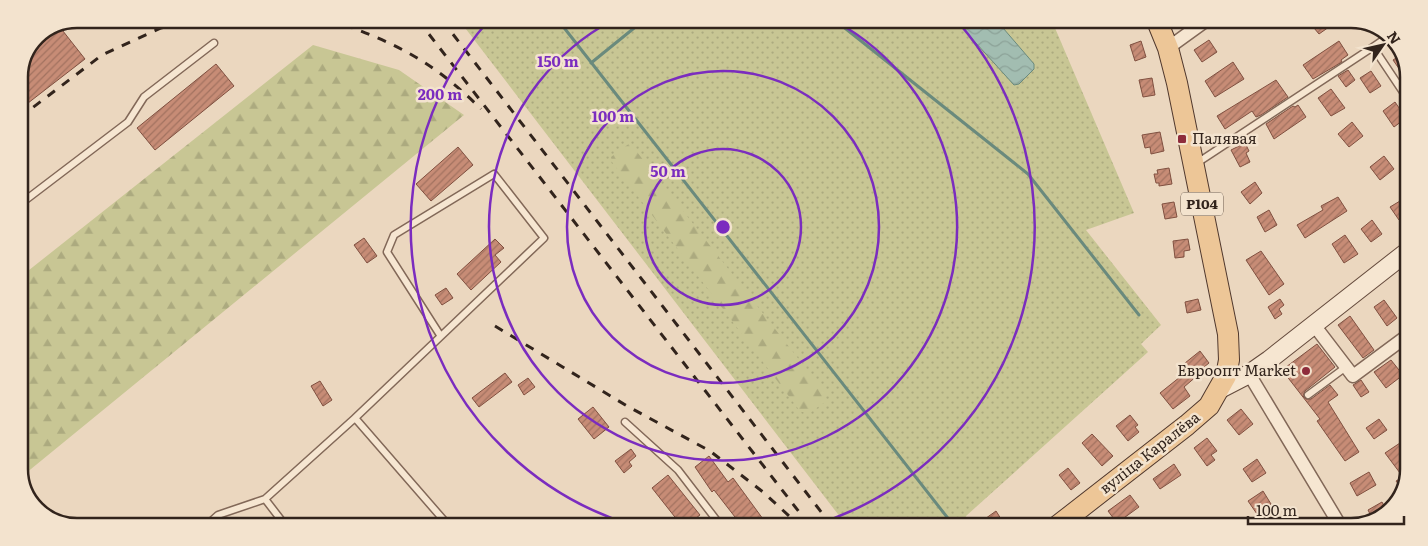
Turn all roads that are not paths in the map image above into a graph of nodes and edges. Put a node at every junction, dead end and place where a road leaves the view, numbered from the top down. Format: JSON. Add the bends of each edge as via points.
{"nodes":[{"id":1,"x":1160,"y":28,"type":"edge"},
{"id":2,"x":1196,"y":28,"type":"edge"},
{"id":3,"x":1383,"y":40,"type":"edge"},
{"id":4,"x":214,"y":43,"type":"dead end"},
{"id":5,"x":1373,"y":47,"type":"junction"},
{"id":6,"x":1168,"y":48,"type":"junction"},
{"id":7,"x":1400,"y":88,"type":"edge"},
{"id":8,"x":1194,"y":165,"type":"junction"},
{"id":9,"x":28,"y":198,"type":"edge"},
{"id":10,"x":1400,"y":257,"type":"edge"},
{"id":11,"x":1314,"y":325,"type":"junction"},
{"id":12,"x":440,"y":335,"type":"junction"},
{"id":13,"x":1400,"y":341,"type":"edge"},
{"id":14,"x":1346,"y":367,"type":"junction"},
{"id":15,"x":1248,"y":374,"type":"junction"},
{"id":16,"x":1220,"y":389,"type":"junction"},
{"id":17,"x":1308,"y":395,"type":"dead end"},
{"id":18,"x":355,"y":418,"type":"junction"},
{"id":19,"x":624,"y":422,"type":"dead end"},
{"id":20,"x":265,"y":500,"type":"junction"},
{"id":21,"x":215,"y":518,"type":"edge"},
{"id":22,"x":279,"y":518,"type":"edge"},
{"id":23,"x":442,"y":518,"type":"edge"},
{"id":24,"x":714,"y":518,"type":"edge"},
{"id":25,"x":1066,"y":518,"type":"edge"},
{"id":26,"x":1336,"y":518,"type":"edge"}],
"edges":[{"from":1,"to":6,"type":"main road","number":"Р104"},
{"from":2,"to":6,"type":"street"},
{"from":3,"to":5,"type":"lane"},
{"from":4,"to":9,"type":"lane","via":[[144,98],[128,122]]},
{"from":5,"to":7,"type":"lane"},
{"from":5,"to":8,"type":"lane"},
{"from":6,"to":8,"type":"main road","number":"Р104"},
{"from":8,"to":16,"type":"main road","number":"Р104","via":[[1228,334],[1229,360]]},
{"from":10,"to":11,"type":"main road","name":"вуліца Каралёва"},
{"from":11,"to":14,"type":"street"},
{"from":11,"to":15,"type":"main road","name":"вуліца Каралёва"},
{"from":12,"to":12,"type":"lane","via":[[544,238],[494,174],[394,235],[387,252]]},
{"from":12,"to":18,"type":"lane"},
{"from":13,"to":14,"type":"street","via":[[1353,376]]},
{"from":14,"to":17,"type":"lane"},
{"from":15,"to":16,"type":"main road","name":"вуліца Каралёва"},
{"from":15,"to":26,"type":"street"},
{"from":16,"to":25,"type":"main road","name":"вуліца Каралёва","number":"Р104","via":[[1209,406],[1188,425]]},
{"from":18,"to":20,"type":"lane"},
{"from":18,"to":23,"type":"lane"},
{"from":19,"to":24,"type":"lane","via":[[678,470]]},
{"from":20,"to":21,"type":"lane"},
{"from":20,"to":22,"type":"lane"}]}
